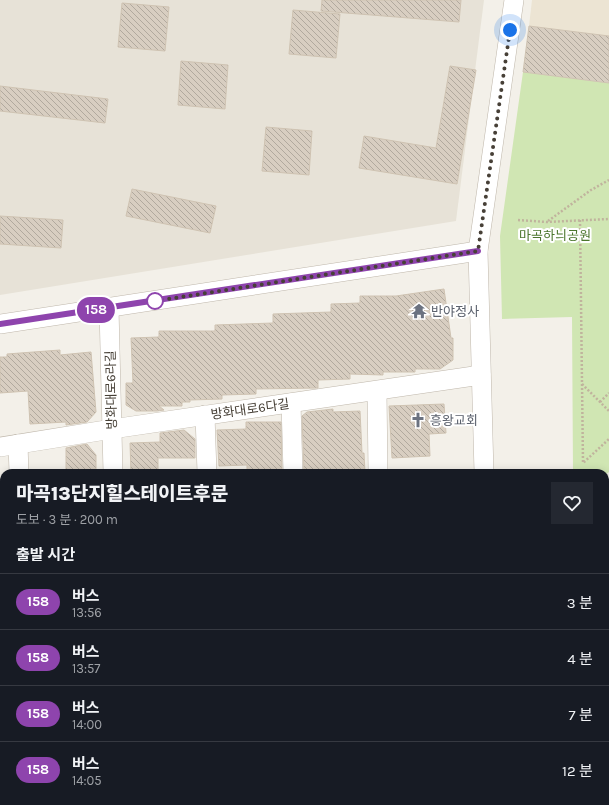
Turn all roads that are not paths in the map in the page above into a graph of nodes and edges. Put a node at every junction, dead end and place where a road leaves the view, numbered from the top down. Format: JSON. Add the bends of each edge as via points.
{"nodes":[{"id":1,"x":514,"y":0,"type":"edge"},
{"id":2,"x":478,"y":251,"type":"junction"},
{"id":3,"x":109,"y":308,"type":"junction"},
{"id":4,"x":0,"y":324,"type":"edge"},
{"id":5,"x":482,"y":376,"type":"junction"},
{"id":6,"x":376,"y":390,"type":"junction"},
{"id":7,"x":291,"y":403,"type":"junction"},
{"id":8,"x":205,"y":415,"type":"junction"},
{"id":9,"x":112,"y":429,"type":"junction"},
{"id":10,"x":9,"y":445,"type":"edge"},
{"id":11,"x":18,"y":469,"type":"edge"},
{"id":12,"x":113,"y":469,"type":"edge"},
{"id":13,"x":207,"y":469,"type":"edge"},
{"id":14,"x":293,"y":469,"type":"edge"},
{"id":15,"x":378,"y":469,"type":"edge"},
{"id":16,"x":484,"y":469,"type":"edge"}],
"edges":[{"from":1,"to":2,"type":"street"},
{"from":2,"to":3,"type":"street"},
{"from":2,"to":5,"type":"street"},
{"from":3,"to":4,"type":"street"},
{"from":3,"to":9,"type":"street","name":"방화대로6라길"},
{"from":5,"to":6,"type":"street","name":"방화대로6다길"},
{"from":5,"to":16,"type":"street"},
{"from":6,"to":7,"type":"street","name":"방화대로6다길"},
{"from":6,"to":15,"type":"street"},
{"from":7,"to":8,"type":"street","name":"방화대로6다길"},
{"from":7,"to":14,"type":"street"},
{"from":8,"to":9,"type":"street","name":"방화대로6다길"},
{"from":8,"to":13,"type":"street"},
{"from":9,"to":10,"type":"street","name":"방화대로6다길"},
{"from":9,"to":12,"type":"street","name":"방화대로6라길"},
{"from":10,"to":11,"type":"street","name":"방화대로6다길"}]}
